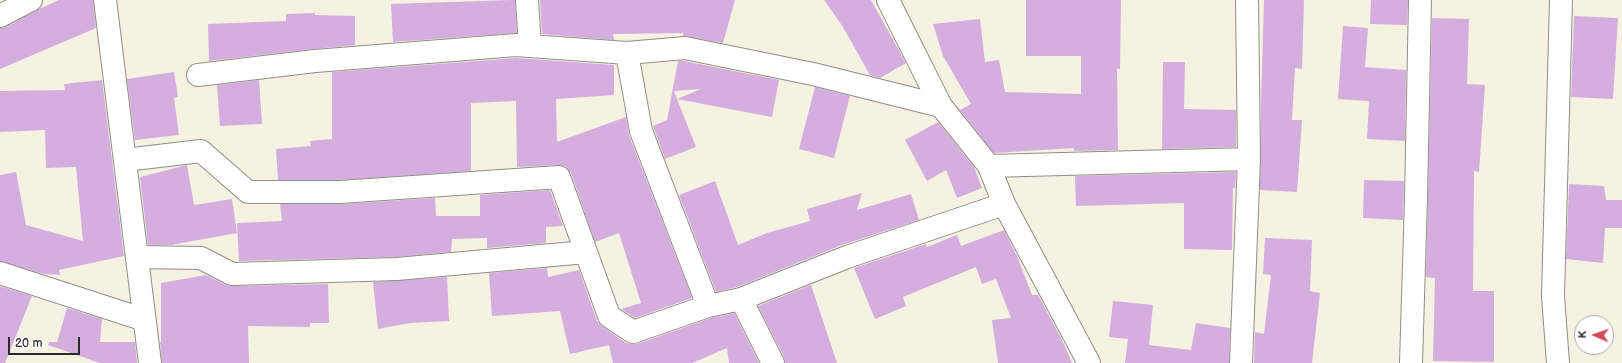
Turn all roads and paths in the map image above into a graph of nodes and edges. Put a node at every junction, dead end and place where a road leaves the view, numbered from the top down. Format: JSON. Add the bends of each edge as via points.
{"nodes":[{"id":1,"x":31,"y":0,"type":"edge"},
{"id":2,"x":105,"y":0,"type":"edge"},
{"id":3,"x":527,"y":0,"type":"edge"},
{"id":4,"x":888,"y":0,"type":"edge"},
{"id":5,"x":1247,"y":0,"type":"edge"},
{"id":6,"x":1420,"y":0,"type":"edge"},
{"id":7,"x":1561,"y":0,"type":"edge"},
{"id":8,"x":0,"y":16,"type":"edge"},
{"id":9,"x":530,"y":46,"type":"junction"},
{"id":10,"x":627,"y":54,"type":"junction"},
{"id":11,"x":198,"y":75,"type":"dead end"},
{"id":12,"x":941,"y":106,"type":"junction"},
{"id":13,"x":1249,"y":159,"type":"junction"},
{"id":14,"x":125,"y":160,"type":"junction"},
{"id":15,"x":989,"y":166,"type":"junction"},
{"id":16,"x":1004,"y":204,"type":"junction"},
{"id":17,"x":586,"y":252,"type":"junction"},
{"id":18,"x":137,"y":257,"type":"junction"},
{"id":19,"x":0,"y":273,"type":"edge"},
{"id":20,"x":741,"y":299,"type":"junction"},
{"id":21,"x":708,"y":306,"type":"junction"},
{"id":22,"x":146,"y":320,"type":"junction"},
{"id":23,"x":150,"y":363,"type":"edge"},
{"id":24,"x":773,"y":363,"type":"edge"},
{"id":25,"x":1089,"y":363,"type":"edge"},
{"id":26,"x":1241,"y":363,"type":"edge"},
{"id":27,"x":1411,"y":363,"type":"edge"},
{"id":28,"x":1558,"y":363,"type":"edge"}],
"edges":[{"from":1,"to":8,"type":"street"},
{"from":2,"to":14,"type":"street"},
{"from":3,"to":9,"type":"street"},
{"from":4,"to":12,"type":"street"},
{"from":5,"to":13,"type":"street"},
{"from":6,"to":27,"type":"street"},
{"from":7,"to":28,"type":"street","via":[[1553,296]]},
{"from":9,"to":10,"type":"street"},
{"from":9,"to":11,"type":"street","via":[[315,61]]},
{"from":10,"to":12,"type":"street","via":[[685,48],[813,74]]},
{"from":10,"to":21,"type":"street","via":[[641,131]]},
{"from":12,"to":15,"type":"street"},
{"from":13,"to":15,"type":"street"},
{"from":13,"to":26,"type":"street"},
{"from":14,"to":17,"type":"street","via":[[201,151],[248,192],[340,192],[559,177]]},
{"from":14,"to":18,"type":"street"},
{"from":15,"to":16,"type":"street"},
{"from":16,"to":20,"type":"street","via":[[847,257]]},
{"from":16,"to":25,"type":"street"},
{"from":17,"to":18,"type":"street","via":[[397,269],[232,274],[202,258]]},
{"from":17,"to":21,"type":"street","via":[[609,316],[633,332]]},
{"from":18,"to":22,"type":"street"},
{"from":19,"to":22,"type":"street"},
{"from":20,"to":21,"type":"street"},
{"from":20,"to":24,"type":"street"},
{"from":22,"to":23,"type":"street"}]}
